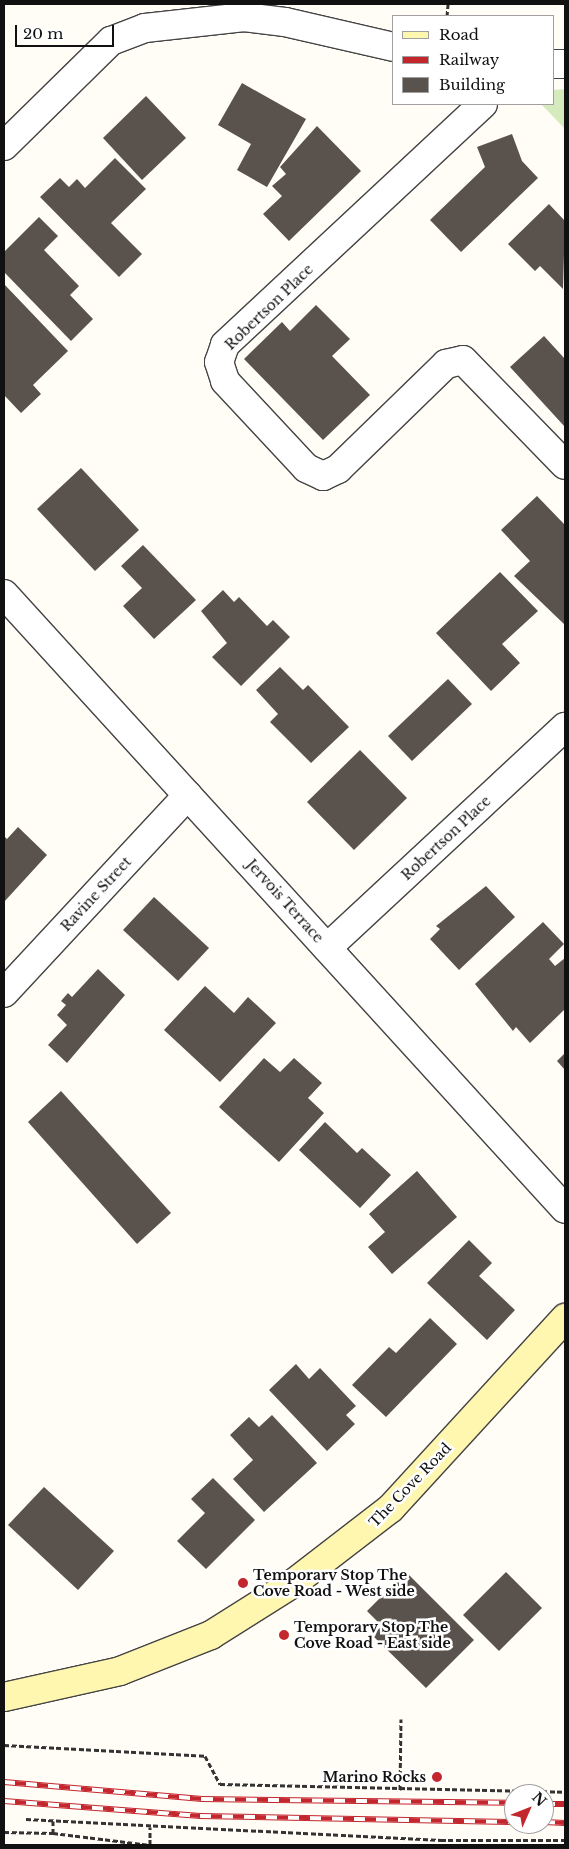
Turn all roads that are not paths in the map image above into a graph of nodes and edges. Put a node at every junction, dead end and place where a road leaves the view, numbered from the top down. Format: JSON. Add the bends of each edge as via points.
{"nodes":[{"id":1,"x":392,"y":47,"type":"edge"},
{"id":2,"x":482,"y":105,"type":"edge"},
{"id":3,"x":4,"y":146,"type":"edge"},
{"id":4,"x":565,"y":465,"type":"edge"},
{"id":5,"x":4,"y":594,"type":"edge"},
{"id":6,"x":565,"y":727,"type":"edge"},
{"id":7,"x":188,"y":795,"type":"junction"},
{"id":8,"x":327,"y":948,"type":"junction"},
{"id":9,"x":4,"y":993,"type":"edge"},
{"id":10,"x":565,"y":1209,"type":"edge"},
{"id":11,"x":565,"y":1318,"type":"edge"},
{"id":12,"x":4,"y":1697,"type":"edge"}],
"edges":[{"from":1,"to":3,"type":"street","via":[[285,22],[244,18],[146,28],[111,41]]},
{"from":2,"to":4,"type":"street","name":"Robertson Place","via":[[225,345],[219,362],[225,381],[306,468],[323,476],[338,469],[446,364],[463,360]]},
{"from":5,"to":7,"type":"street","name":"Jervois Terrace"},
{"from":6,"to":8,"type":"street","name":"Robertson Place"},
{"from":7,"to":8,"type":"street","name":"Jervois Terrace"},
{"from":7,"to":9,"type":"street","name":"Ravine Street"},
{"from":8,"to":10,"type":"street","name":"Jervois Terrace"},
{"from":11,"to":12,"type":"street","name":"The Cove Road","via":[[391,1508],[295,1582],[211,1635],[156,1657],[110,1674]]}]}
